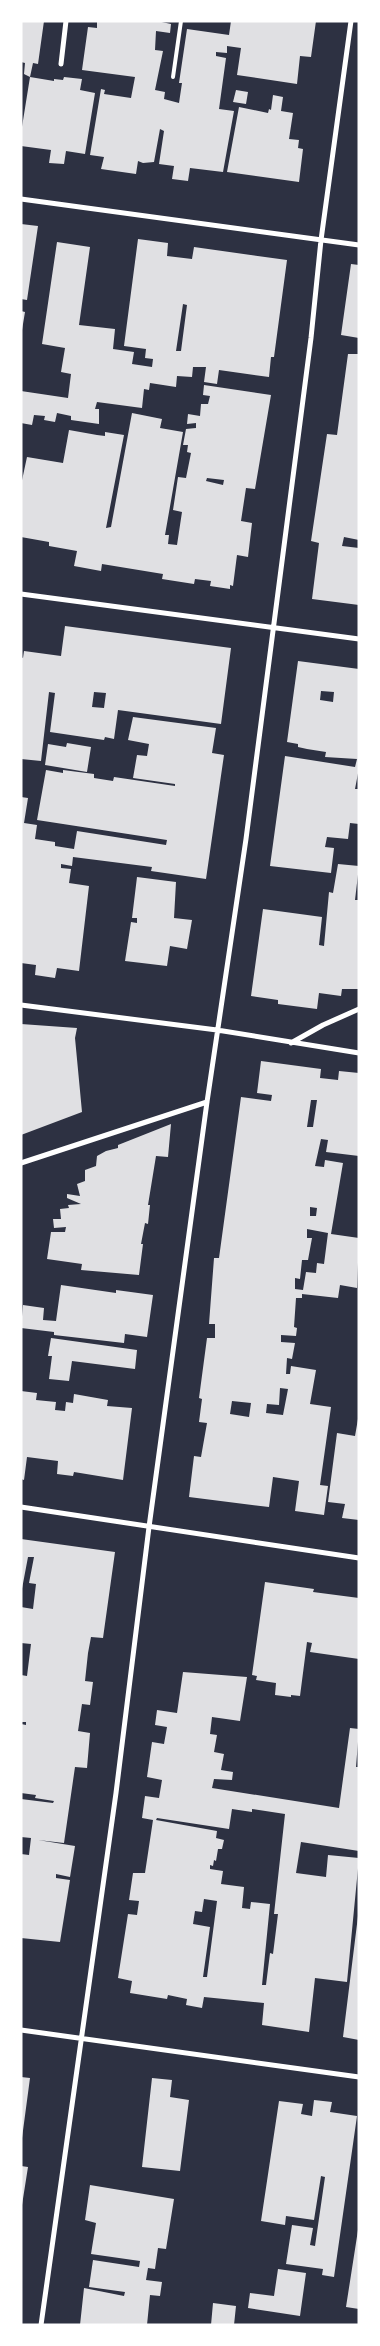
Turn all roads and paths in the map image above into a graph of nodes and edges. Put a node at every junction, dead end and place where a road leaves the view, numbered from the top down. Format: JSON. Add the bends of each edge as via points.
{"nodes":[{"id":1,"x":66,"y":21,"type":"edge"},
{"id":2,"x":181,"y":21,"type":"edge"},
{"id":3,"x":351,"y":21,"type":"edge"},
{"id":4,"x":61,"y":64,"type":"dead end"},
{"id":5,"x":173,"y":77,"type":"dead end"},
{"id":6,"x":21,"y":199,"type":"edge"},
{"id":7,"x":321,"y":240,"type":"junction"},
{"id":8,"x":359,"y":245,"type":"edge"},
{"id":9,"x":21,"y":594,"type":"edge"},
{"id":10,"x":272,"y":628,"type":"junction"},
{"id":11,"x":359,"y":639,"type":"edge"},
{"id":12,"x":21,"y":1005,"type":"edge"},
{"id":13,"x":359,"y":1008,"type":"edge"},
{"id":14,"x":217,"y":1030,"type":"junction"},
{"id":15,"x":290,"y":1043,"type":"junction"},
{"id":16,"x":359,"y":1054,"type":"edge"},
{"id":17,"x":207,"y":1102,"type":"junction"},
{"id":18,"x":21,"y":1163,"type":"edge"},
{"id":19,"x":21,"y":1507,"type":"edge"},
{"id":20,"x":149,"y":1527,"type":"junction"},
{"id":21,"x":359,"y":1558,"type":"edge"},
{"id":22,"x":21,"y":2030,"type":"edge"},
{"id":23,"x":82,"y":2039,"type":"junction"},
{"id":24,"x":359,"y":2077,"type":"edge"},
{"id":25,"x":41,"y":2325,"type":"edge"}],
"edges":[{"from":1,"to":4,"type":"street"},
{"from":2,"to":5,"type":"lane"},
{"from":3,"to":7,"type":"street"},
{"from":6,"to":7,"type":"street"},
{"from":7,"to":8,"type":"street"},
{"from":7,"to":10,"type":"street"},
{"from":9,"to":10,"type":"street"},
{"from":10,"to":11,"type":"street"},
{"from":10,"to":14,"type":"street","via":[[246,839]]},
{"from":12,"to":14,"type":"street"},
{"from":13,"to":15,"type":"street"},
{"from":14,"to":15,"type":"street"},
{"from":14,"to":17,"type":"street"},
{"from":15,"to":16,"type":"street"},
{"from":17,"to":18,"type":"street"},
{"from":17,"to":20,"type":"street"},
{"from":19,"to":20,"type":"street"},
{"from":20,"to":21,"type":"street"},
{"from":20,"to":23,"type":"street"},
{"from":22,"to":23,"type":"street"},
{"from":23,"to":24,"type":"street"},
{"from":23,"to":25,"type":"street"}]}
